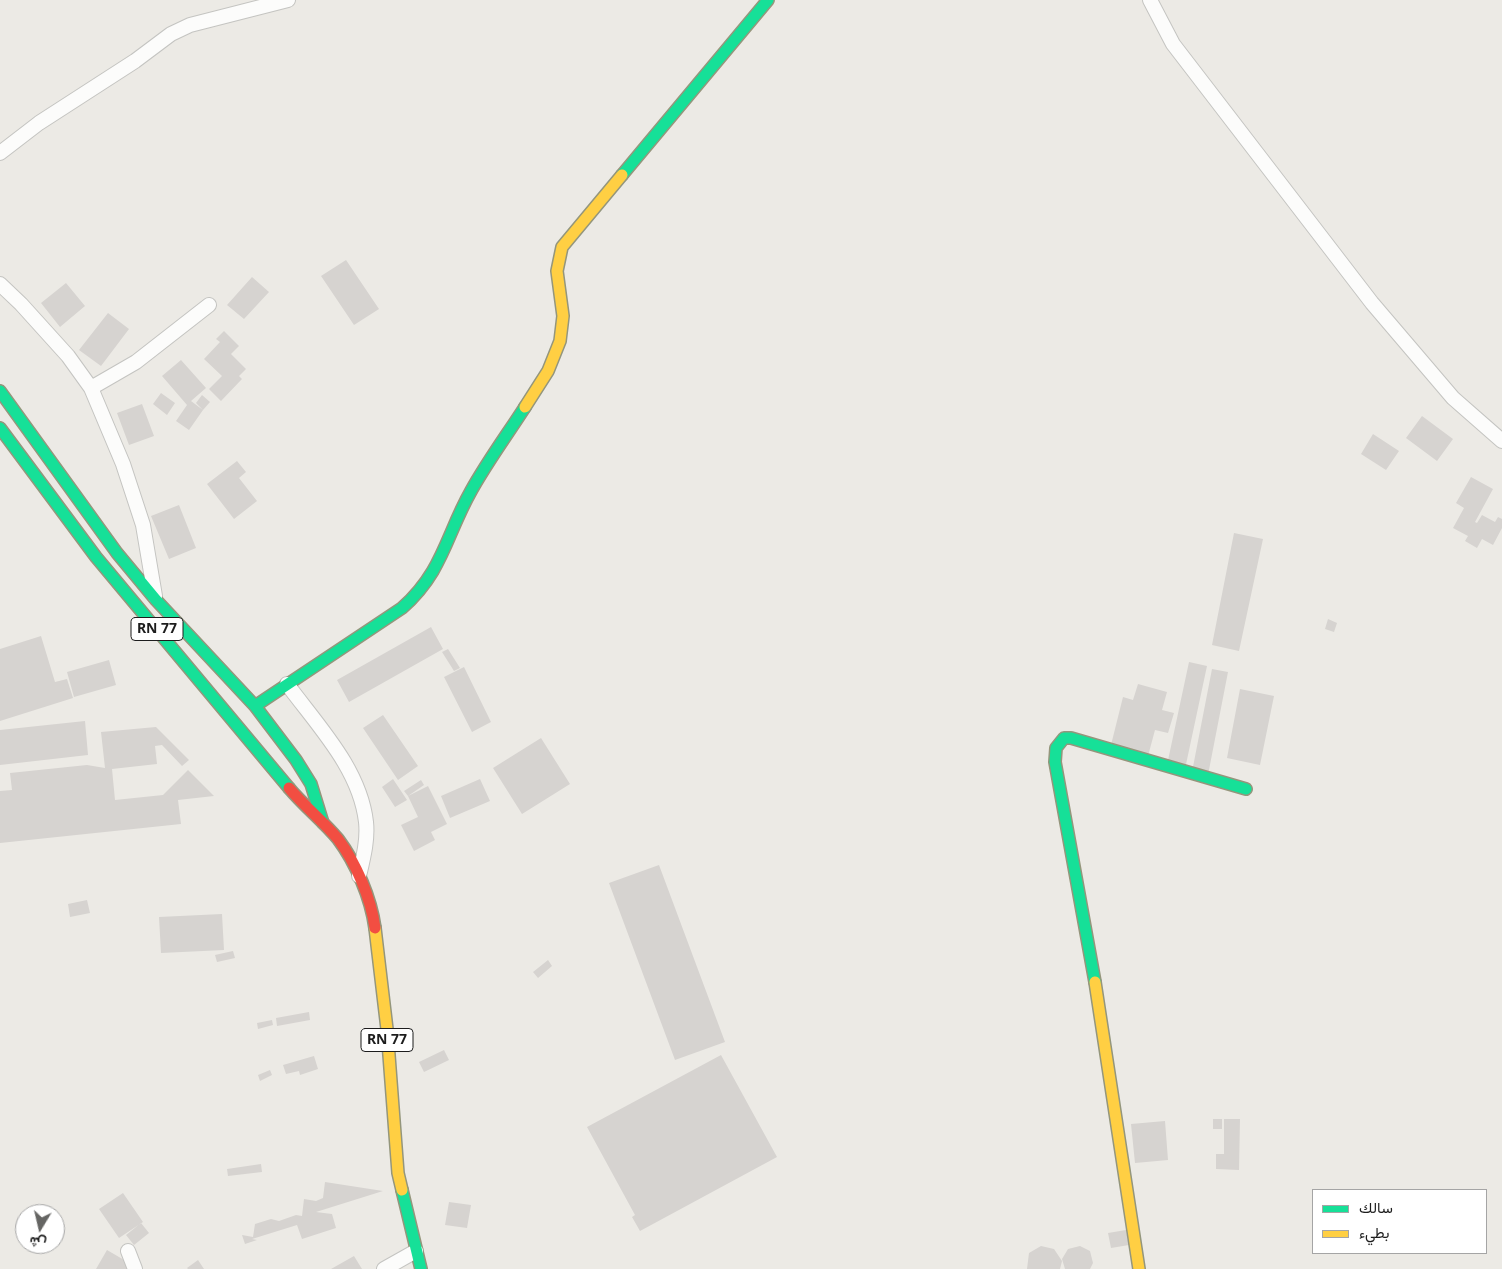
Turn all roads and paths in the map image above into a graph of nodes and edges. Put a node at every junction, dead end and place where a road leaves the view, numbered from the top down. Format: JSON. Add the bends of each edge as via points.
{"nodes":[{"id":1,"x":288,"y":0,"type":"edge"},
{"id":2,"x":768,"y":0,"type":"edge"},
{"id":3,"x":1150,"y":0,"type":"edge"},
{"id":4,"x":0,"y":153,"type":"edge"},
{"id":5,"x":0,"y":284,"type":"edge"},
{"id":6,"x":209,"y":305,"type":"dead end"},
{"id":7,"x":91,"y":388,"type":"junction"},
{"id":8,"x":0,"y":391,"type":"edge"},
{"id":9,"x":0,"y":428,"type":"edge"},
{"id":10,"x":1502,"y":441,"type":"edge"},
{"id":11,"x":156,"y":600,"type":"junction"},
{"id":12,"x":287,"y":684,"type":"junction"},
{"id":13,"x":255,"y":706,"type":"junction"},
{"id":14,"x":1246,"y":789,"type":"dead end"},
{"id":15,"x":323,"y":823,"type":"junction"},
{"id":16,"x":359,"y":876,"type":"junction"},
{"id":17,"x":416,"y":1250,"type":"junction"},
{"id":18,"x":128,"y":1251,"type":"dead end"},
{"id":19,"x":136,"y":1269,"type":"edge"},
{"id":20,"x":384,"y":1269,"type":"edge"},
{"id":21,"x":421,"y":1269,"type":"edge"},
{"id":22,"x":1140,"y":1269,"type":"edge"}],
"edges":[{"from":1,"to":4,"type":"street","via":[[190,25],[171,34]]},
{"from":2,"to":12,"type":"street","via":[[562,247],[556,264],[562,309],[558,352],[468,497],[428,584],[402,608]]},
{"from":3,"to":10,"type":"street","via":[[1173,44],[1372,302],[1453,398]]},
{"from":5,"to":7,"type":"street","via":[[68,356]]},
{"from":6,"to":7,"type":"street","via":[[136,362]]},
{"from":7,"to":11,"type":"street","via":[[123,464],[142,525]]},
{"from":8,"to":11,"type":"street","via":[[117,553]]},
{"from":9,"to":15,"type":"street","number":"RN 77","via":[[96,557],[300,800]]},
{"from":11,"to":13,"type":"street"},
{"from":12,"to":13,"type":"street"},
{"from":12,"to":16,"type":"street","via":[[335,748],[362,799],[366,824]]},
{"from":13,"to":15,"type":"street","via":[[311,784]]},
{"from":14,"to":22,"type":"street","via":[[1071,738],[1064,738],[1056,748],[1055,762],[1104,1028]]},
{"from":15,"to":16,"type":"street","number":"RN 77","via":[[344,848]]},
{"from":16,"to":17,"type":"street","number":"RN 77","via":[[373,915],[398,1173]]},
{"from":17,"to":20,"type":"street"},
{"from":17,"to":21,"type":"street","number":"RN 77"},
{"from":18,"to":19,"type":"street"}]}
